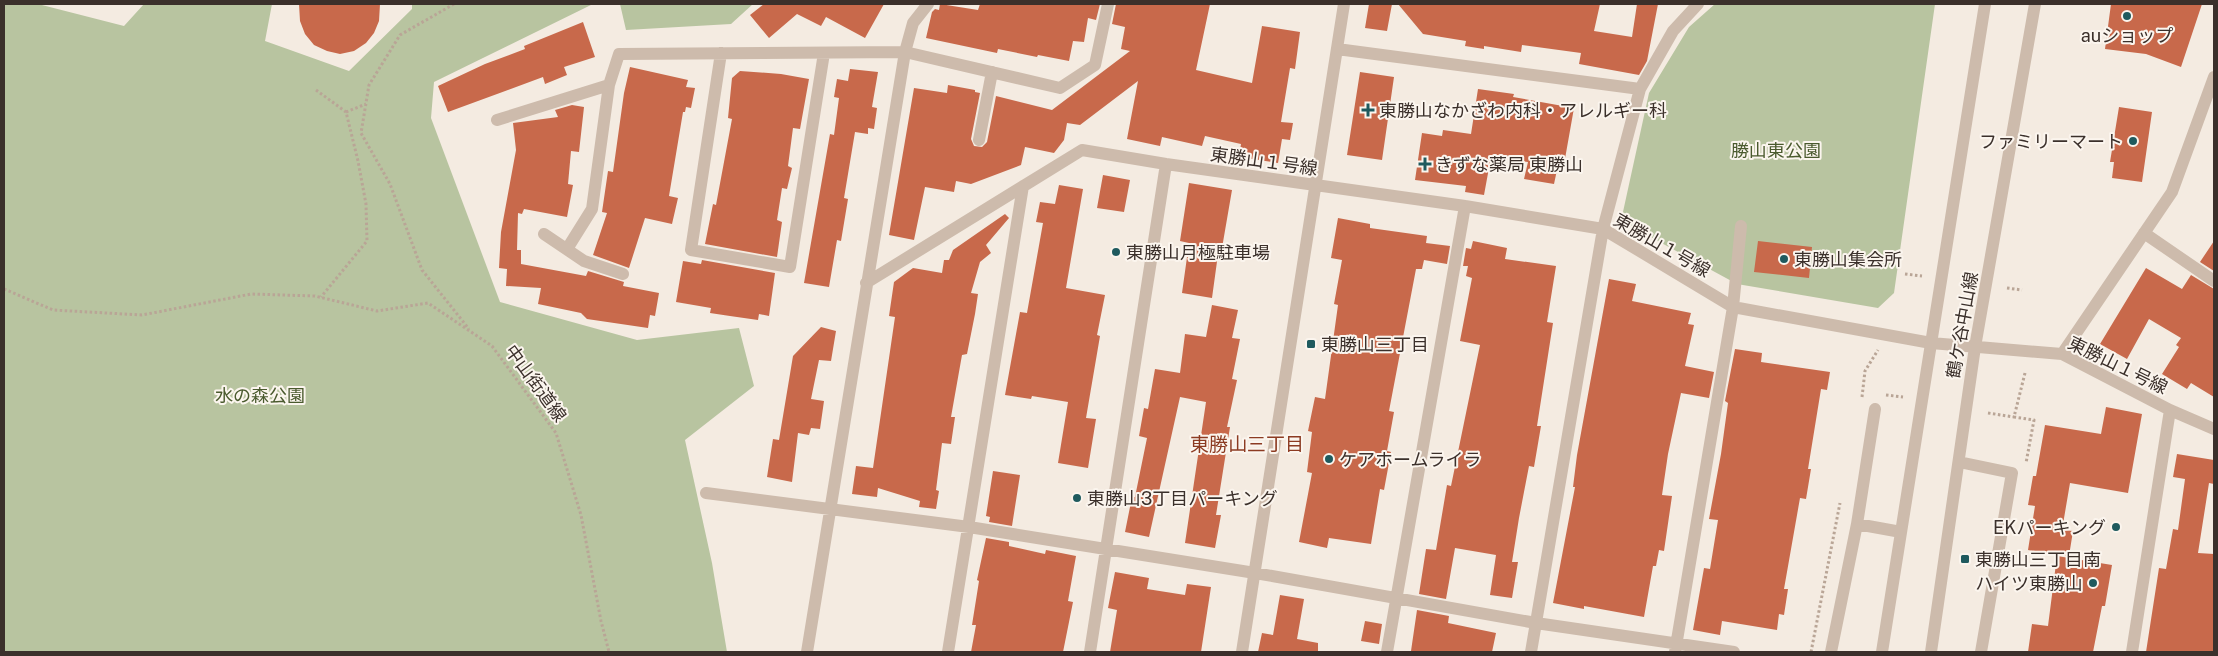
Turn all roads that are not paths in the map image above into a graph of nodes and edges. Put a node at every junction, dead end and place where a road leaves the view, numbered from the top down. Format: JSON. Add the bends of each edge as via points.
{"nodes":[{"id":1,"x":928,"y":4,"type":"edge"},
{"id":2,"x":1108,"y":4,"type":"edge"},
{"id":3,"x":1344,"y":4,"type":"edge"},
{"id":4,"x":1698,"y":4,"type":"edge"},
{"id":5,"x":1985,"y":4,"type":"edge"},
{"id":6,"x":2035,"y":4,"type":"edge"},
{"id":7,"x":1337,"y":49,"type":"junction"},
{"id":8,"x":905,"y":52,"type":"junction"},
{"id":9,"x":824,"y":53,"type":"junction"},
{"id":10,"x":721,"y":54,"type":"junction"},
{"id":11,"x":992,"y":72,"type":"junction"},
{"id":12,"x":2214,"y":77,"type":"edge"},
{"id":13,"x":609,"y":85,"type":"junction"},
{"id":14,"x":1640,"y":89,"type":"junction"},
{"id":15,"x":497,"y":120,"type":"dead end"},
{"id":16,"x":978,"y":140,"type":"dead end"},
{"id":17,"x":1166,"y":164,"type":"junction"},
{"id":18,"x":1023,"y":186,"type":"junction"},
{"id":19,"x":1316,"y":186,"type":"junction"},
{"id":20,"x":1464,"y":206,"type":"junction"},
{"id":21,"x":1741,"y":226,"type":"dead end"},
{"id":22,"x":1603,"y":229,"type":"junction"},
{"id":23,"x":2144,"y":233,"type":"junction"},
{"id":24,"x":544,"y":234,"type":"dead end"},
{"id":25,"x":567,"y":249,"type":"junction"},
{"id":26,"x":623,"y":274,"type":"dead end"},
{"id":27,"x":2214,"y":281,"type":"edge"},
{"id":28,"x":866,"y":283,"type":"junction"},
{"id":29,"x":1733,"y":307,"type":"junction"},
{"id":30,"x":1930,"y":343,"type":"junction"},
{"id":31,"x":1976,"y":347,"type":"junction"},
{"id":32,"x":2062,"y":354,"type":"junction"},
{"id":33,"x":1875,"y":409,"type":"dead end"},
{"id":34,"x":2170,"y":410,"type":"junction"},
{"id":35,"x":2214,"y":429,"type":"edge"},
{"id":36,"x":1959,"y":462,"type":"junction"},
{"id":37,"x":706,"y":493,"type":"dead end"},
{"id":38,"x":830,"y":510,"type":"junction"},
{"id":39,"x":1857,"y":524,"type":"junction"},
{"id":40,"x":969,"y":527,"type":"junction"},
{"id":41,"x":1900,"y":532,"type":"junction"},
{"id":42,"x":1107,"y":549,"type":"junction"},
{"id":43,"x":1254,"y":573,"type":"junction"},
{"id":44,"x":1396,"y":597,"type":"junction"},
{"id":45,"x":1536,"y":623,"type":"junction"},
{"id":46,"x":1676,"y":648,"type":"edge"},
{"id":47,"x":807,"y":652,"type":"edge"},
{"id":48,"x":948,"y":652,"type":"edge"},
{"id":49,"x":1090,"y":652,"type":"edge"},
{"id":50,"x":1242,"y":652,"type":"edge"},
{"id":51,"x":1387,"y":652,"type":"edge"},
{"id":52,"x":1531,"y":652,"type":"edge"},
{"id":53,"x":1734,"y":652,"type":"edge"},
{"id":54,"x":1831,"y":652,"type":"edge"},
{"id":55,"x":1882,"y":652,"type":"edge"},
{"id":56,"x":1931,"y":652,"type":"edge"},
{"id":57,"x":1981,"y":652,"type":"edge"},
{"id":58,"x":2132,"y":652,"type":"edge"}],
"edges":[{"from":1,"to":8,"type":"street","via":[[913,23]]},
{"from":2,"to":11,"type":"street","via":[[1095,65],[1060,88]]},
{"from":3,"to":7,"type":"street"},
{"from":4,"to":14,"type":"street","via":[[1673,31]]},
{"from":5,"to":30,"type":"street"},
{"from":6,"to":31,"type":"street","name":"鶴ケ谷中山線"},
{"from":7,"to":14,"type":"street"},
{"from":7,"to":19,"type":"street"},
{"from":8,"to":9,"type":"street"},
{"from":8,"to":11,"type":"street"},
{"from":8,"to":28,"type":"street"},
{"from":9,"to":10,"type":"street"},
{"from":9,"to":10,"type":"street","via":[[790,267],[692,250]]},
{"from":10,"to":13,"type":"street","via":[[619,54]]},
{"from":11,"to":16,"type":"street"},
{"from":12,"to":23,"type":"street","via":[[2172,192]]},
{"from":13,"to":15,"type":"street"},
{"from":13,"to":25,"type":"street","via":[[592,209]]},
{"from":14,"to":22,"type":"street"},
{"from":17,"to":18,"type":"street","name":"東勝山１号線","via":[[1082,150]]},
{"from":17,"to":19,"type":"street","name":"東勝山１号線"},
{"from":17,"to":42,"type":"street"},
{"from":18,"to":28,"type":"street","name":"東勝山１号線"},
{"from":18,"to":40,"type":"street"},
{"from":19,"to":20,"type":"street","name":"東勝山１号線"},
{"from":19,"to":43,"type":"street"},
{"from":20,"to":22,"type":"street","name":"東勝山１号線"},
{"from":20,"to":44,"type":"street"},
{"from":21,"to":29,"type":"street"},
{"from":22,"to":29,"type":"street","name":"東勝山１号線"},
{"from":22,"to":45,"type":"street"},
{"from":23,"to":27,"type":"street"},
{"from":23,"to":32,"type":"street"},
{"from":24,"to":25,"type":"street"},
{"from":25,"to":26,"type":"street","via":[[584,261]]},
{"from":28,"to":38,"type":"street"},
{"from":29,"to":30,"type":"street","name":"東勝山１号線"},
{"from":29,"to":46,"type":"street"},
{"from":30,"to":31,"type":"street","name":"東勝山１号線"},
{"from":30,"to":41,"type":"street"},
{"from":31,"to":32,"type":"street","name":"東勝山１号線"},
{"from":31,"to":36,"type":"street","name":"鶴ケ谷中山線"},
{"from":32,"to":34,"type":"street","name":"東勝山１号線"},
{"from":33,"to":39,"type":"street"},
{"from":34,"to":35,"type":"street","name":"東勝山１号線"},
{"from":34,"to":58,"type":"street"},
{"from":36,"to":56,"type":"street","name":"鶴ケ谷中山線"},
{"from":36,"to":57,"type":"street","via":[[2012,473]]},
{"from":37,"to":38,"type":"street"},
{"from":38,"to":40,"type":"street"},
{"from":38,"to":47,"type":"street"},
{"from":39,"to":41,"type":"street"},
{"from":39,"to":54,"type":"street"},
{"from":40,"to":42,"type":"street"},
{"from":40,"to":48,"type":"street"},
{"from":41,"to":55,"type":"street"},
{"from":42,"to":43,"type":"street"},
{"from":42,"to":49,"type":"street"},
{"from":43,"to":44,"type":"street"},
{"from":43,"to":50,"type":"street"},
{"from":44,"to":45,"type":"street"},
{"from":44,"to":51,"type":"street"},
{"from":45,"to":46,"type":"street"},
{"from":45,"to":52,"type":"street"},
{"from":46,"to":53,"type":"street"}]}
